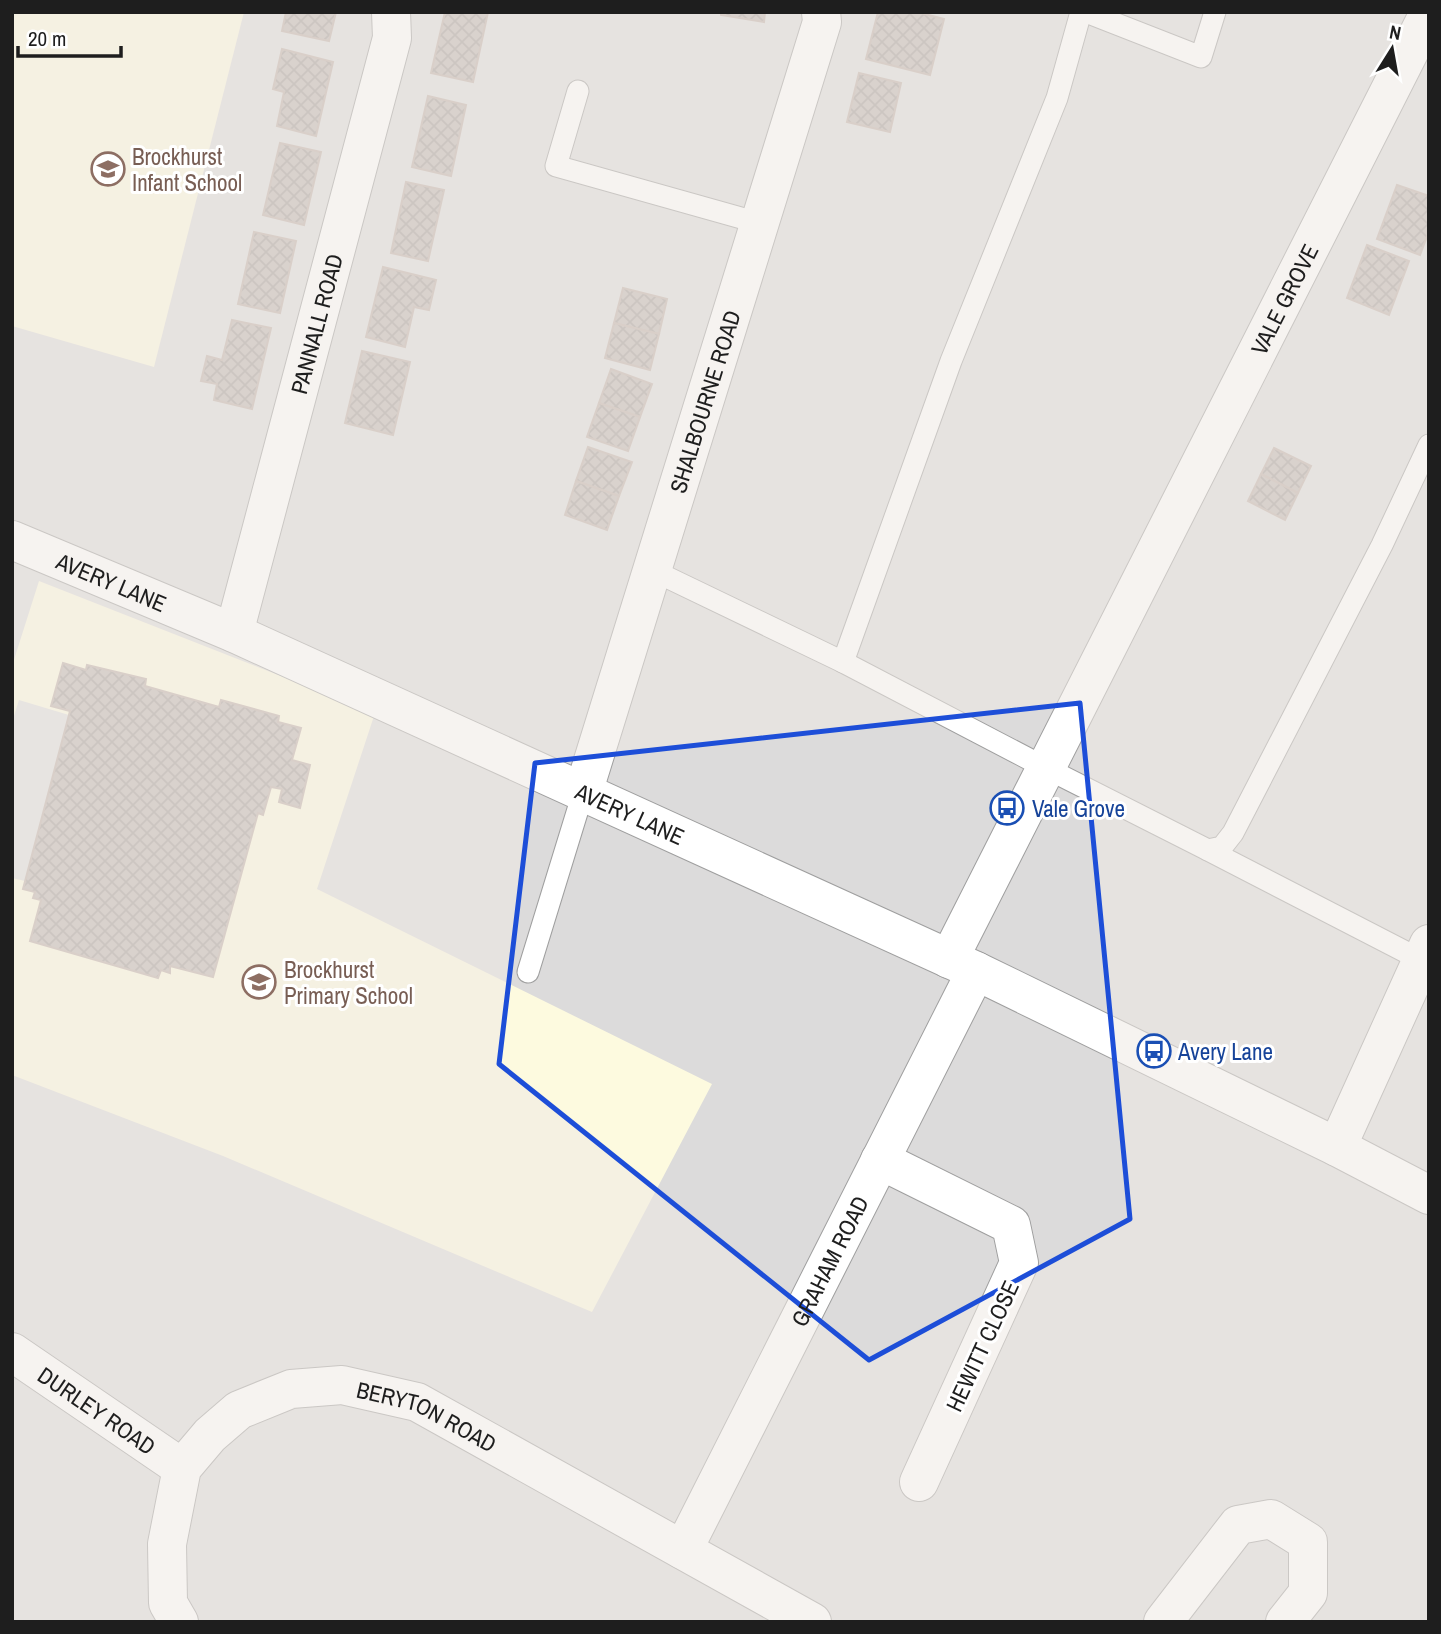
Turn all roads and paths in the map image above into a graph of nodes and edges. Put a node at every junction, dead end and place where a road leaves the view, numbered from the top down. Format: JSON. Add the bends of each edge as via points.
{"nodes":[{"id":1,"x":391,"y":12,"type":"edge"},
{"id":2,"x":821,"y":12,"type":"edge"},
{"id":3,"x":1081,"y":12,"type":"edge"},
{"id":4,"x":1086,"y":12,"type":"edge"},
{"id":5,"x":1215,"y":12,"type":"edge"},
{"id":6,"x":1429,"y":13,"type":"edge"},
{"id":7,"x":578,"y":90,"type":"dead end"},
{"id":8,"x":759,"y":223,"type":"junction"},
{"id":9,"x":1429,"y":445,"type":"edge"},
{"id":10,"x":12,"y":540,"type":"edge"},
{"id":11,"x":652,"y":570,"type":"junction"},
{"id":12,"x":234,"y":633,"type":"junction"},
{"id":13,"x":843,"y":662,"type":"junction"},
{"id":14,"x":1046,"y":768,"type":"junction"},
{"id":15,"x":583,"y":793,"type":"junction"},
{"id":16,"x":1208,"y":850,"type":"junction"},
{"id":17,"x":1426,"y":956,"type":"edge"},
{"id":18,"x":962,"y":965,"type":"junction"},
{"id":19,"x":528,"y":972,"type":"dead end"},
{"id":20,"x":1336,"y":1147,"type":"junction"},
{"id":21,"x":880,"y":1160,"type":"junction"},
{"id":22,"x":1429,"y":1195,"type":"edge"},
{"id":23,"x":12,"y":1352,"type":"edge"},
{"id":24,"x":182,"y":1468,"type":"junction"},
{"id":25,"x":919,"y":1482,"type":"dead end"},
{"id":26,"x":682,"y":1550,"type":"junction"},
{"id":27,"x":179,"y":1622,"type":"edge"},
{"id":28,"x":812,"y":1622,"type":"edge"},
{"id":29,"x":1163,"y":1622,"type":"edge"},
{"id":30,"x":1285,"y":1622,"type":"edge"}],
"edges":[{"from":1,"to":12,"type":"street","name":"PANNALL ROAD","via":[[392,38]]},
{"from":2,"to":8,"type":"street","name":"SHALBOURNE ROAD","via":[[822,22]]},
{"from":3,"to":13,"type":"lane","via":[[1057,98],[950,361]]},
{"from":4,"to":5,"type":"lane","via":[[1201,57]]},
{"from":6,"to":14,"type":"street","name":"VALE GROVE"},
{"from":7,"to":8,"type":"lane","via":[[556,166]]},
{"from":8,"to":11,"type":"street","name":"SHALBOURNE ROAD"},
{"from":9,"to":16,"type":"lane","via":[[1233,834],[1222,847]]},
{"from":10,"to":12,"type":"street","name":"AVERY LANE"},
{"from":11,"to":13,"type":"lane"},
{"from":11,"to":15,"type":"street","name":"SHALBOURNE ROAD"},
{"from":12,"to":15,"type":"street","name":"AVERY LANE"},
{"from":13,"to":14,"type":"lane"},
{"from":14,"to":16,"type":"lane"},
{"from":14,"to":18,"type":"street","name":"VALE GROVE"},
{"from":15,"to":18,"type":"street","name":"AVERY LANE"},
{"from":15,"to":19,"type":"lane"},
{"from":16,"to":17,"type":"lane"},
{"from":17,"to":20,"type":"street"},
{"from":18,"to":20,"type":"street","name":"AVERY LANE"},
{"from":18,"to":21,"type":"street","name":"GRAHAM ROAD"},
{"from":20,"to":22,"type":"street","name":"AVERY LANE"},
{"from":21,"to":25,"type":"street","name":"HEWITT CLOSE","via":[[1012,1225],[1019,1263]]},
{"from":21,"to":26,"type":"street","name":"GRAHAM ROAD"},
{"from":23,"to":24,"type":"street","name":"DURLEY ROAD"},
{"from":24,"to":26,"type":"street","name":"BERYTON ROAD","via":[[239,1410],[291,1389],[342,1385],[417,1402]]},
{"from":24,"to":27,"type":"street","name":"BERYTON ROAD","via":[[167,1544],[168,1603]]},
{"from":26,"to":28,"type":"street","name":"BERYTON ROAD"},
{"from":29,"to":30,"type":"street","via":[[1238,1525],[1271,1519],[1308,1542],[1308,1593]]}]}
